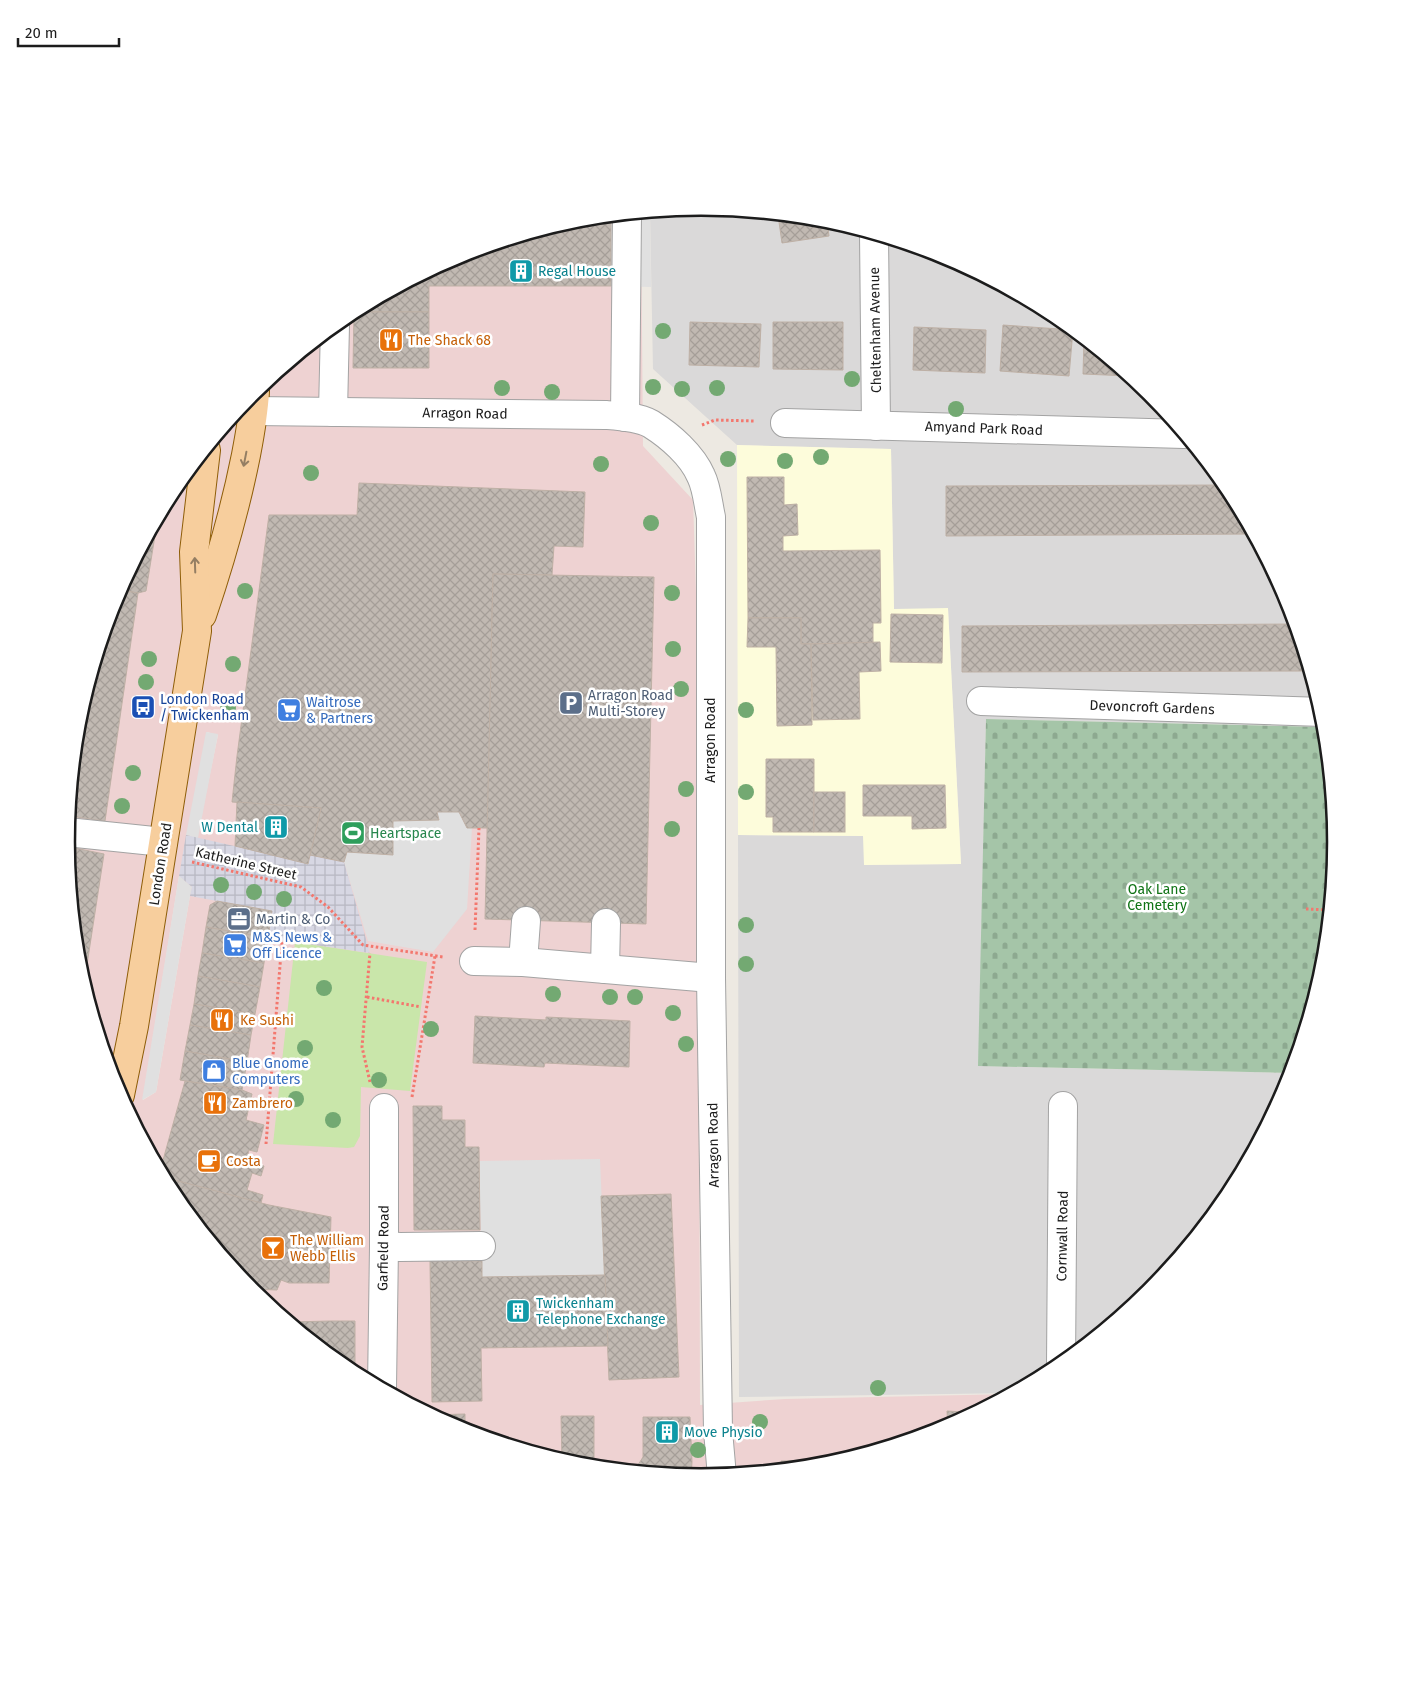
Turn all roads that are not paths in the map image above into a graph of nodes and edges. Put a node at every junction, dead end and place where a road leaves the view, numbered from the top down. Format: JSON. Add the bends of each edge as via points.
{"nodes":[{"id":1,"x":627,"y":220,"type":"edge"},
{"id":2,"x":874,"y":240,"type":"edge"},
{"id":3,"x":335,"y":335,"type":"edge"},
{"id":4,"x":253,"y":404,"type":"edge"},
{"id":5,"x":248,"y":409,"type":"edge"},
{"id":6,"x":332,"y":412,"type":"junction"},
{"id":7,"x":625,"y":417,"type":"junction"},
{"id":8,"x":785,"y":423,"type":"road end"},
{"id":9,"x":876,"y":426,"type":"junction"},
{"id":10,"x":1177,"y":434,"type":"edge"},
{"id":11,"x":205,"y":460,"type":"edge"},
{"id":12,"x":197,"y":631,"type":"junction"},
{"id":13,"x":981,"y":701,"type":"dead end"},
{"id":14,"x":1314,"y":712,"type":"edge"},
{"id":15,"x":75,"y":833,"type":"edge"},
{"id":16,"x":163,"y":842,"type":"junction"},
{"id":17,"x":526,"y":921,"type":"dead end"},
{"id":18,"x":606,"y":923,"type":"dead end"},
{"id":19,"x":474,"y":961,"type":"road end"},
{"id":20,"x":524,"y":962,"type":"junction"},
{"id":21,"x":605,"y":969,"type":"junction"},
{"id":22,"x":711,"y":978,"type":"junction"},
{"id":23,"x":123,"y":1081,"type":"edge"},
{"id":24,"x":1064,"y":1106,"type":"dead end"},
{"id":25,"x":384,"y":1108,"type":"road end"},
{"id":26,"x":384,"y":1246,"type":"junction"},
{"id":27,"x":480,"y":1246,"type":"dead end"},
{"id":28,"x":1061,"y":1355,"type":"edge"},
{"id":29,"x":382,"y":1381,"type":"edge"},
{"id":30,"x":721,"y":1469,"type":"edge"}],
"edges":[{"from":1,"to":7,"type":"street"},
{"from":2,"to":9,"type":"street","name":"Cheltenham Avenue"},
{"from":3,"to":6,"type":"street"},
{"from":4,"to":6,"type":"street","name":"Arragon Road"},
{"from":5,"to":12,"type":"main road","name":"London Road","one_way":true,"via":[[240,484],[220,562]]},
{"from":6,"to":7,"type":"street","name":"Arragon Road"},
{"from":7,"to":22,"type":"street","name":"Arragon Road","via":[[650,424],[689,456],[702,477],[711,517]]},
{"from":8,"to":9,"type":"street","name":"Amyand Park Road"},
{"from":9,"to":10,"type":"street","name":"Amyand Park Road"},
{"from":12,"to":11,"type":"main road","name":"London Road","one_way":true,"via":[[194,552]]},
{"from":12,"to":16,"type":"main road","name":"London Road"},
{"from":13,"to":14,"type":"street","name":"Devoncroft Gardens"},
{"from":15,"to":16,"type":"street"},
{"from":16,"to":23,"type":"main road","name":"London Road"},
{"from":17,"to":20,"type":"street"},
{"from":18,"to":21,"type":"street"},
{"from":19,"to":20,"type":"street"},
{"from":20,"to":21,"type":"street"},
{"from":21,"to":22,"type":"street"},
{"from":22,"to":30,"type":"street","name":"Arragon Road","via":[[718,1432]]},
{"from":24,"to":28,"type":"street","name":"Cornwall Road"},
{"from":25,"to":26,"type":"street","name":"Garfield Road"},
{"from":26,"to":27,"type":"street"},
{"from":26,"to":29,"type":"street","name":"Garfield Road"}]}
